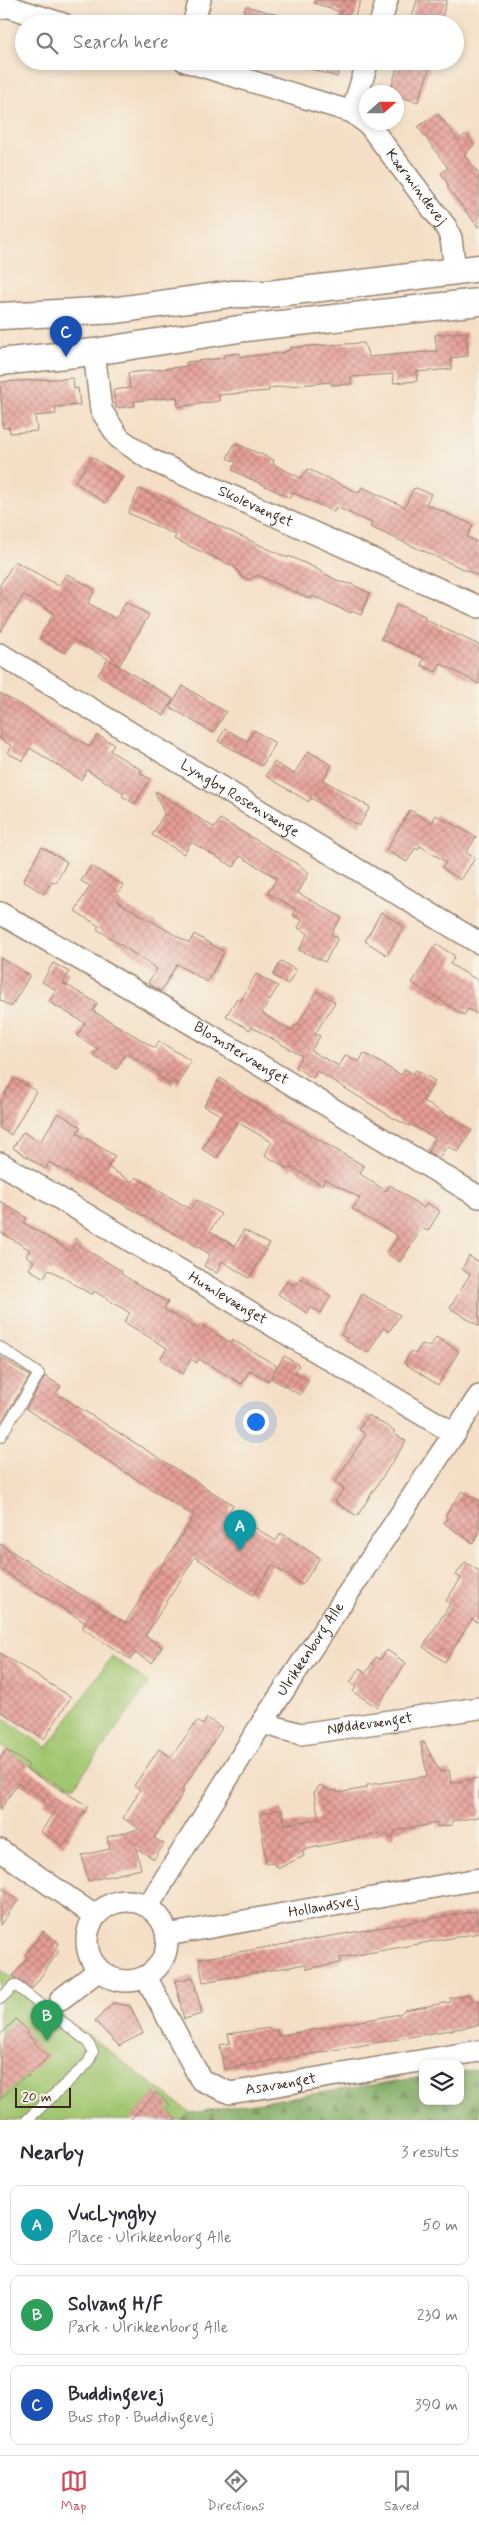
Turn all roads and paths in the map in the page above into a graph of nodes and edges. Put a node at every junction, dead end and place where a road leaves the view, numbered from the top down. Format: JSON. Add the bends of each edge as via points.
{"nodes":[{"id":1,"x":2,"y":0,"type":"edge"},
{"id":2,"x":200,"y":0,"type":"edge"},
{"id":3,"x":387,"y":0,"type":"edge"},
{"id":4,"x":0,"y":4,"type":"edge"},
{"id":5,"x":35,"y":15,"type":"edge"},
{"id":6,"x":196,"y":15,"type":"edge"},
{"id":7,"x":383,"y":15,"type":"edge"},
{"id":8,"x":214,"y":70,"type":"edge"},
{"id":9,"x":365,"y":70,"type":"edge"},
{"id":10,"x":352,"y":112,"type":"junction"},
{"id":11,"x":467,"y":269,"type":"edge"},
{"id":12,"x":479,"y":302,"type":"edge"},
{"id":13,"x":0,"y":316,"type":"edge"},
{"id":14,"x":94,"y":352,"type":"junction"},
{"id":15,"x":0,"y":362,"type":"edge"},
{"id":16,"x":479,"y":607,"type":"edge"},
{"id":17,"x":0,"y":654,"type":"edge"},
{"id":18,"x":0,"y":913,"type":"edge"},
{"id":19,"x":479,"y":943,"type":"edge"},
{"id":20,"x":0,"y":1163,"type":"edge"},
{"id":21,"x":479,"y":1197,"type":"edge"},
{"id":22,"x":0,"y":1347,"type":"edge"},
{"id":23,"x":479,"y":1396,"type":"edge"},
{"id":24,"x":455,"y":1434,"type":"junction"},
{"id":25,"x":0,"y":1436,"type":"edge"},
{"id":26,"x":479,"y":1708,"type":"edge"},
{"id":27,"x":262,"y":1723,"type":"junction"},
{"id":28,"x":0,"y":1850,"type":"edge"},
{"id":29,"x":479,"y":1880,"type":"edge"},
{"id":30,"x":148,"y":1906,"type":"junction"},
{"id":31,"x":95,"y":1916,"type":"junction"},
{"id":32,"x":167,"y":1935,"type":"junction"},
{"id":33,"x":99,"y":1970,"type":"junction"},
{"id":34,"x":146,"y":1977,"type":"junction"},
{"id":35,"x":0,"y":1999,"type":"edge"},
{"id":36,"x":61,"y":1999,"type":"dead end"},
{"id":37,"x":479,"y":2051,"type":"edge"},
{"id":38,"x":27,"y":2120,"type":"edge"}],
"edges":[{"from":1,"to":4,"type":"main road"},
{"from":2,"to":6,"type":"street"},
{"from":3,"to":7,"type":"street"},
{"from":4,"to":5,"type":"street"},
{"from":8,"to":10,"type":"street","name":"Kærmindevej"},
{"from":9,"to":10,"type":"street"},
{"from":10,"to":11,"type":"street","name":"Kærmindevej","via":[[369,125],[446,227]]},
{"from":11,"to":13,"type":"street","via":[[268,294],[231,294],[118,310]]},
{"from":12,"to":14,"type":"street","via":[[245,328]]},
{"from":14,"to":15,"type":"street"},
{"from":14,"to":16,"type":"street","name":"Skolevænget","via":[[101,410],[119,438],[149,459]]},
{"from":17,"to":19,"type":"street","name":"Lyngby Rosenvænge"},
{"from":18,"to":21,"type":"street","name":"Blomstervænget"},
{"from":20,"to":24,"type":"street","name":"Humlevænget"},
{"from":22,"to":25,"type":"lane","via":[[39,1374]]},
{"from":23,"to":24,"type":"street","name":"Ulrikkenborg Alle"},
{"from":24,"to":27,"type":"street","name":"Ulrikkenborg Alle"},
{"from":26,"to":27,"type":"street","name":"Nøddevænget","via":[[301,1734]]},
{"from":27,"to":30,"type":"street","name":"Ulrikkenborg Alle"},
{"from":28,"to":31,"type":"street"},
{"from":29,"to":32,"type":"street","name":"Hollandsvej"},
{"from":30,"to":31,"type":"street","via":[[120,1901],[106,1906]]},
{"from":30,"to":32,"type":"street","via":[[157,1914]]},
{"from":31,"to":33,"type":"street","via":[[88,1929],[87,1944],[90,1958]]},
{"from":32,"to":34,"type":"street","via":[[166,1952]]},
{"from":33,"to":34,"type":"street","via":[[121,1981]]},
{"from":33,"to":36,"type":"street"},
{"from":34,"to":37,"type":"street","name":"Asavænget","via":[[201,2080],[230,2093]]},
{"from":35,"to":38,"type":"lane","via":[[15,1985],[87,2041],[93,2052],[88,2064]]}]}
